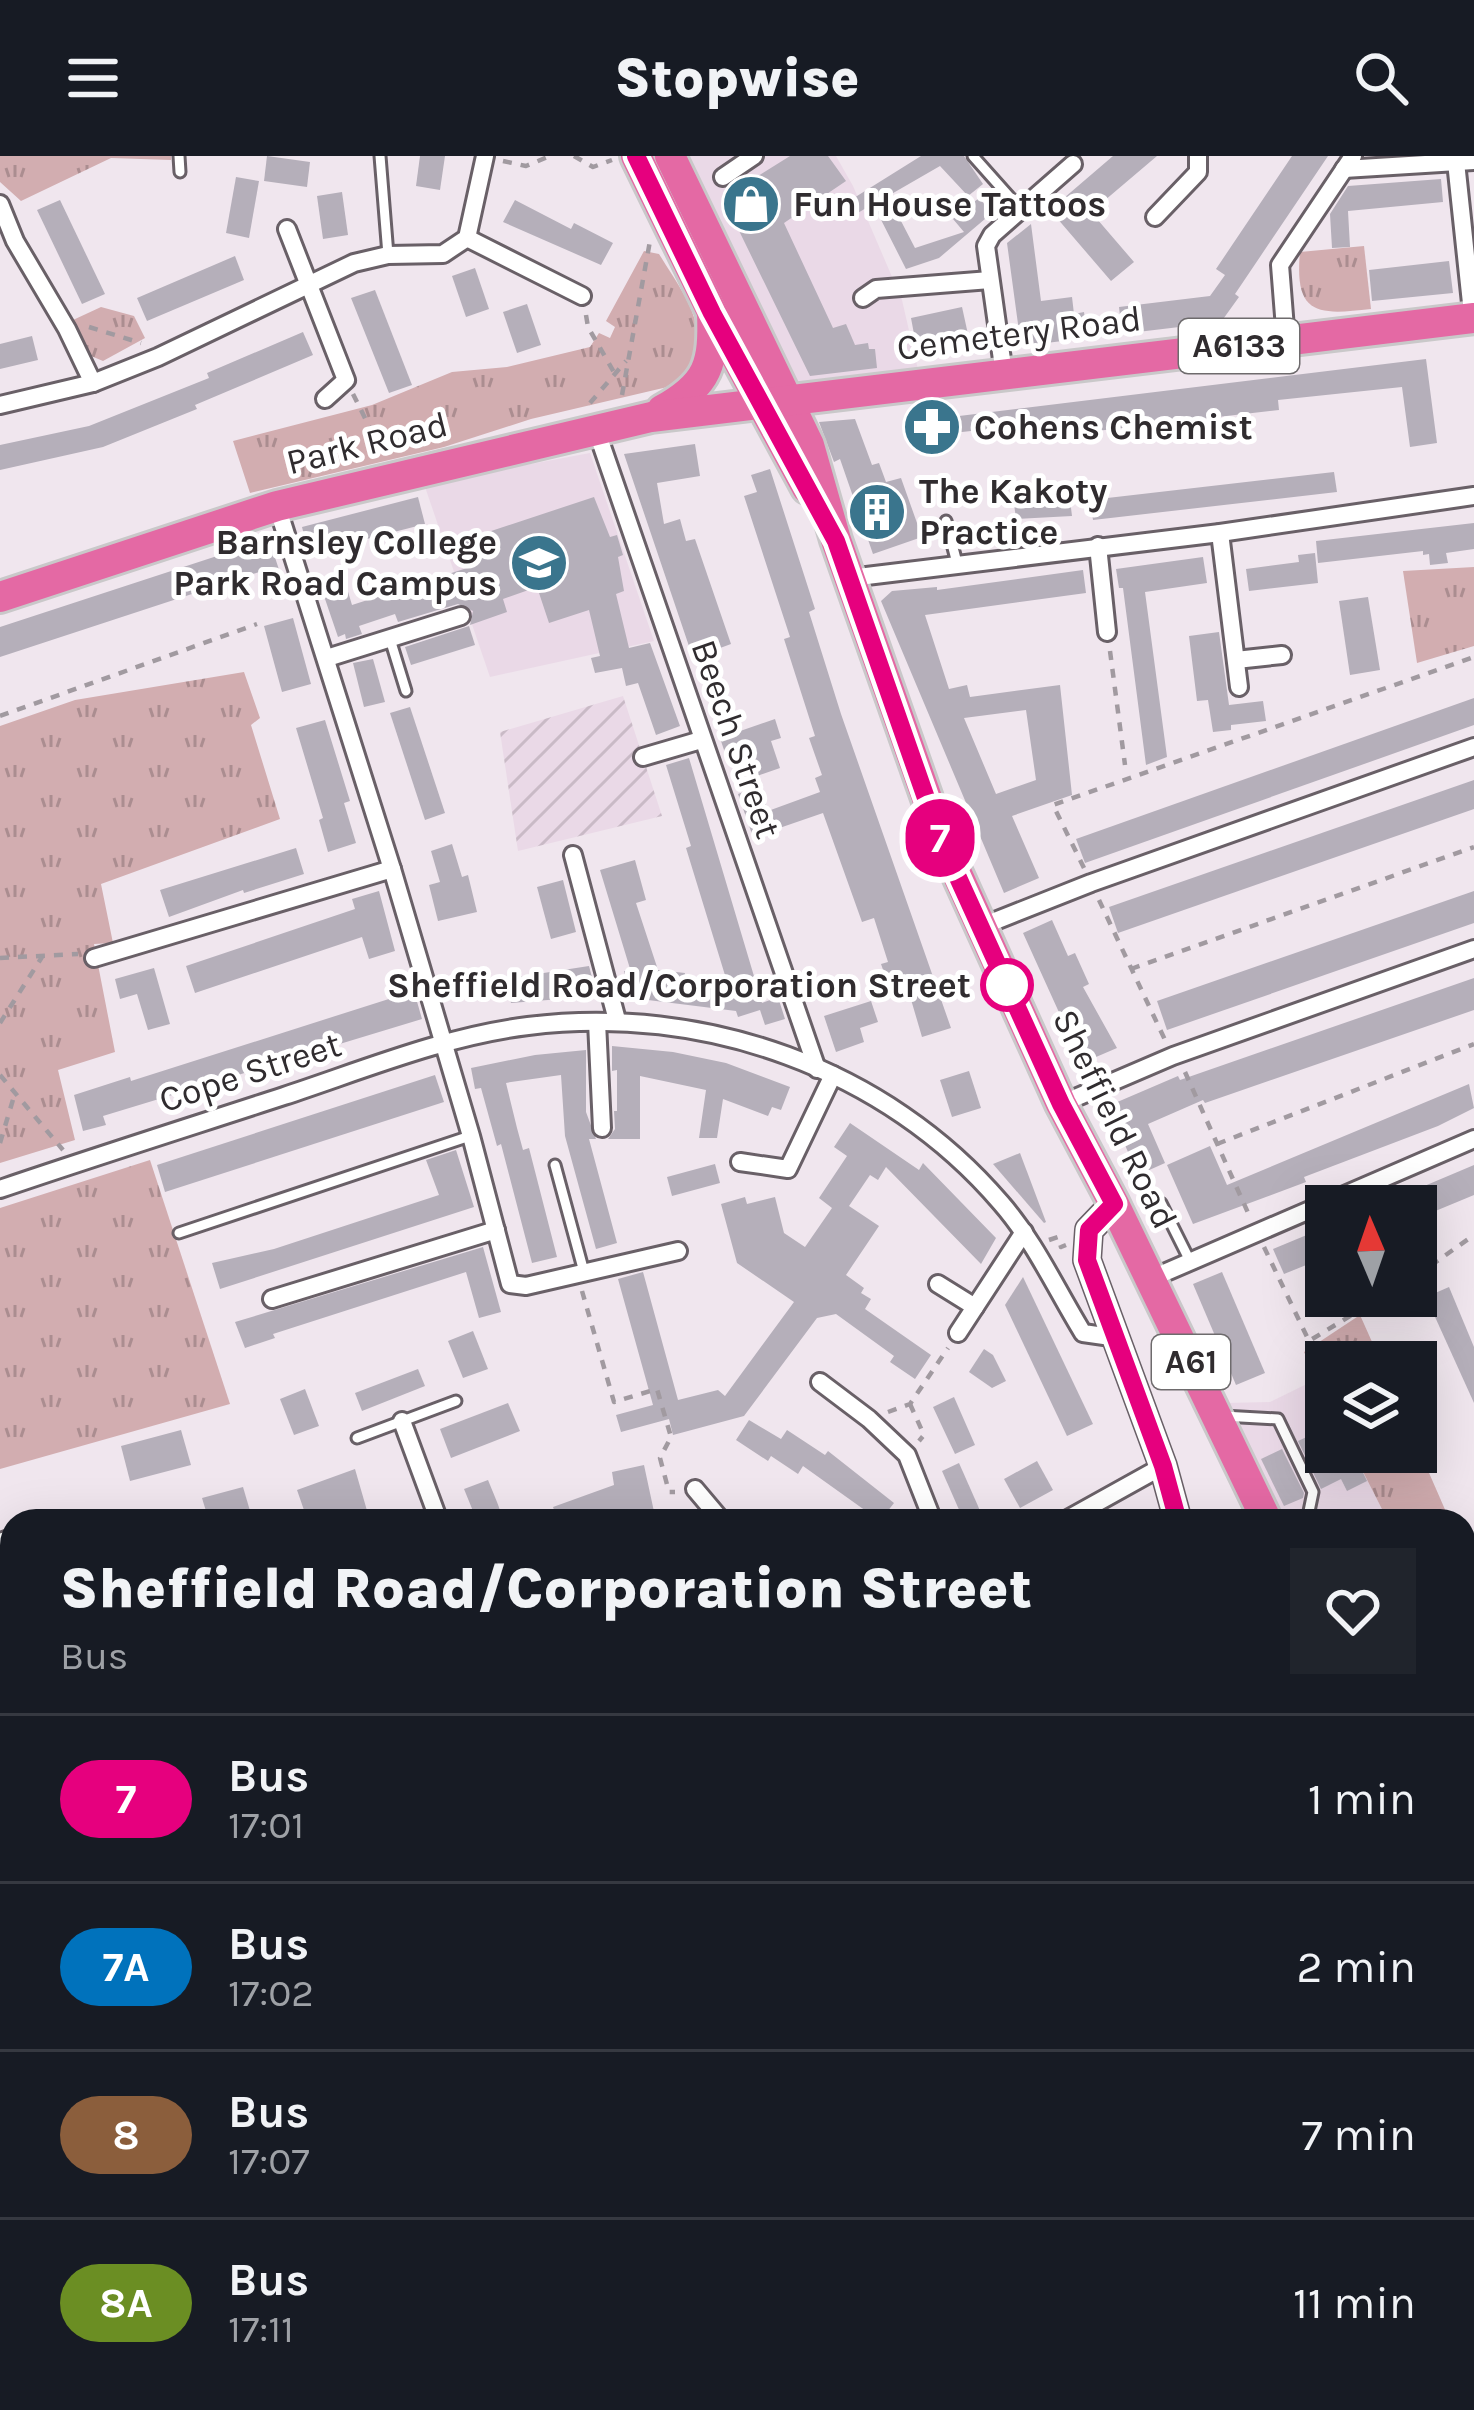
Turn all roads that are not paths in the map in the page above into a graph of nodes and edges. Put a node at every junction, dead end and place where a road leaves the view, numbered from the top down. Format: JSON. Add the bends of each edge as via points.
{"nodes":[{"id":1,"x":179,"y":156,"type":"edge"},
{"id":2,"x":380,"y":156,"type":"edge"},
{"id":3,"x":485,"y":156,"type":"edge"},
{"id":4,"x":636,"y":156,"type":"edge"},
{"id":5,"x":670,"y":156,"type":"edge"},
{"id":6,"x":754,"y":156,"type":"edge"},
{"id":7,"x":973,"y":156,"type":"edge"},
{"id":8,"x":1198,"y":156,"type":"edge"},
{"id":9,"x":1465,"y":161,"type":"edge"},
{"id":10,"x":1348,"y":162,"type":"edge"},
{"id":11,"x":1073,"y":164,"type":"dead end"},
{"id":12,"x":180,"y":172,"type":"dead end"},
{"id":13,"x":723,"y":177,"type":"dead end"},
{"id":14,"x":0,"y":204,"type":"edge"},
{"id":15,"x":1022,"y":210,"type":"junction"},
{"id":16,"x":1155,"y":217,"type":"dead end"},
{"id":17,"x":287,"y":229,"type":"dead end"},
{"id":18,"x":467,"y":238,"type":"junction"},
{"id":19,"x":8,"y":244,"type":"edge"},
{"id":20,"x":388,"y":255,"type":"junction"},
{"id":21,"x":990,"y":280,"type":"junction"},
{"id":22,"x":307,"y":284,"type":"junction"},
{"id":23,"x":582,"y":296,"type":"road end"},
{"id":24,"x":863,"y":298,"type":"dead end"},
{"id":25,"x":712,"y":313,"type":"junction"},
{"id":26,"x":1473,"y":321,"type":"edge"},
{"id":27,"x":1286,"y":341,"type":"junction"},
{"id":28,"x":1004,"y":374,"type":"junction"},
{"id":29,"x":93,"y":383,"type":"junction"},
{"id":30,"x":325,"y":399,"type":"dead end"},
{"id":31,"x":775,"y":400,"type":"junction"},
{"id":32,"x":0,"y":405,"type":"edge"},
{"id":33,"x":652,"y":417,"type":"junction"},
{"id":34,"x":600,"y":420,"type":"junction"},
{"id":35,"x":1474,"y":496,"type":"edge"},
{"id":36,"x":277,"y":506,"type":"junction"},
{"id":37,"x":946,"y":521,"type":"dead end"},
{"id":38,"x":1220,"y":532,"type":"junction"},
{"id":39,"x":1098,"y":546,"type":"junction"},
{"id":40,"x":957,"y":563,"type":"junction"},
{"id":41,"x":850,"y":578,"type":"junction"},
{"id":42,"x":0,"y":597,"type":"edge"},
{"id":43,"x":461,"y":616,"type":"dead end"},
{"id":44,"x":1107,"y":632,"type":"road end"},
{"id":45,"x":390,"y":639,"type":"junction"},
{"id":46,"x":1282,"y":655,"type":"dead end"},
{"id":47,"x":327,"y":658,"type":"junction"},
{"id":48,"x":1236,"y":661,"type":"junction"},
{"id":49,"x":1239,"y":687,"type":"dead end"},
{"id":50,"x":406,"y":691,"type":"dead end"},
{"id":51,"x":701,"y":740,"type":"junction"},
{"id":52,"x":1474,"y":747,"type":"edge"},
{"id":53,"x":643,"y":757,"type":"dead end"},
{"id":54,"x":573,"y":855,"type":"dead end"},
{"id":55,"x":392,"y":869,"type":"junction"},
{"id":56,"x":980,"y":927,"type":"junction"},
{"id":57,"x":1474,"y":949,"type":"edge"},
{"id":58,"x":94,"y":958,"type":"road end"},
{"id":59,"x":617,"y":1020,"type":"junction"},
{"id":60,"x":597,"y":1022,"type":"junction"},
{"id":61,"x":444,"y":1044,"type":"junction"},
{"id":62,"x":825,"y":1072,"type":"junction"},
{"id":63,"x":1061,"y":1104,"type":"junction"},
{"id":64,"x":602,"y":1128,"type":"dead end"},
{"id":65,"x":471,"y":1136,"type":"junction"},
{"id":66,"x":1474,"y":1139,"type":"edge"},
{"id":67,"x":740,"y":1162,"type":"dead end"},
{"id":68,"x":555,"y":1165,"type":"dead end"},
{"id":69,"x":0,"y":1189,"type":"edge"},
{"id":70,"x":1161,"y":1203,"type":"dead end"},
{"id":71,"x":1114,"y":1204,"type":"junction"},
{"id":72,"x":496,"y":1230,"type":"junction"},
{"id":73,"x":178,"y":1232,"type":"dead end"},
{"id":74,"x":1024,"y":1232,"type":"junction"},
{"id":75,"x":678,"y":1251,"type":"dead end"},
{"id":76,"x":1190,"y":1261,"type":"junction"},
{"id":77,"x":581,"y":1273,"type":"junction"},
{"id":78,"x":1150,"y":1279,"type":"junction"},
{"id":79,"x":938,"y":1284,"type":"dead end"},
{"id":80,"x":272,"y":1299,"type":"dead end"},
{"id":81,"x":975,"y":1307,"type":"junction"},
{"id":82,"x":1115,"y":1331,"type":"junction"},
{"id":83,"x":958,"y":1333,"type":"road end"},
{"id":84,"x":820,"y":1382,"type":"dead end"},
{"id":85,"x":456,"y":1401,"type":"dead end"},
{"id":86,"x":1217,"y":1415,"type":"junction"},
{"id":87,"x":402,"y":1421,"type":"junction"},
{"id":88,"x":356,"y":1438,"type":"dead end"},
{"id":89,"x":1163,"y":1466,"type":"junction"},
{"id":90,"x":695,"y":1489,"type":"road end"},
{"id":91,"x":435,"y":1509,"type":"edge"},
{"id":92,"x":712,"y":1509,"type":"edge"},
{"id":93,"x":928,"y":1509,"type":"edge"},
{"id":94,"x":1086,"y":1509,"type":"edge"},
{"id":95,"x":1175,"y":1509,"type":"edge"},
{"id":96,"x":1261,"y":1509,"type":"edge"},
{"id":97,"x":1309,"y":1509,"type":"edge"}],
"edges":[{"from":1,"to":12,"type":"lane"},
{"from":2,"to":20,"type":"lane"},
{"from":3,"to":18,"type":"street"},
{"from":4,"to":25,"type":"highway","name":"Sheffield Road","number":"A61"},
{"from":5,"to":31,"type":"highway","name":"Sheffield Road","number":"A61"},
{"from":6,"to":13,"type":"street"},
{"from":7,"to":15,"type":"lane"},
{"from":8,"to":16,"type":"street","via":[[1198,172]]},
{"from":9,"to":10,"type":"street"},
{"from":9,"to":26,"type":"street"},
{"from":10,"to":27,"type":"street","via":[[1280,265]]},
{"from":11,"to":15,"type":"street"},
{"from":14,"to":19,"type":"street"},
{"from":15,"to":21,"type":"street","via":[[986,246]]},
{"from":17,"to":22,"type":"street"},
{"from":18,"to":20,"type":"street","via":[[443,254]]},
{"from":18,"to":23,"type":"street"},
{"from":19,"to":29,"type":"street"},
{"from":20,"to":22,"type":"street"},
{"from":21,"to":24,"type":"street","via":[[876,289]]},
{"from":21,"to":28,"type":"street"},
{"from":22,"to":29,"type":"street"},
{"from":22,"to":30,"type":"street","via":[[346,380]]},
{"from":25,"to":31,"type":"highway","name":"Sheffield Road","number":"A61"},
{"from":25,"to":33,"type":"highway","number":"A6133","via":[[706,373]]},
{"from":26,"to":27,"type":"highway","name":"Cemetery Road","number":"A6133"},
{"from":27,"to":28,"type":"highway","name":"Cemetery Road","number":"A6133"},
{"from":28,"to":31,"type":"highway","name":"Cemetery Road","number":"A6133"},
{"from":29,"to":32,"type":"street"},
{"from":31,"to":33,"type":"highway","name":"Park Road","number":"A6133"},
{"from":31,"to":41,"type":"highway","name":"Sheffield Road","number":"A61"},
{"from":33,"to":34,"type":"highway","name":"Park Road","number":"A6133"},
{"from":34,"to":36,"type":"highway","name":"Park Road","number":"A6133"},
{"from":34,"to":51,"type":"street","name":"Beech Street"},
{"from":35,"to":38,"type":"street"},
{"from":36,"to":42,"type":"highway","name":"Park Road","number":"A6133"},
{"from":36,"to":47,"type":"street"},
{"from":37,"to":40,"type":"lane"},
{"from":38,"to":39,"type":"street"},
{"from":38,"to":48,"type":"street"},
{"from":39,"to":40,"type":"street"},
{"from":39,"to":44,"type":"street"},
{"from":40,"to":41,"type":"street"},
{"from":41,"to":56,"type":"highway","name":"Sheffield Road","number":"A61","via":[[940,838]]},
{"from":43,"to":45,"type":"street"},
{"from":45,"to":47,"type":"street"},
{"from":45,"to":50,"type":"lane"},
{"from":46,"to":48,"type":"street"},
{"from":47,"to":55,"type":"street"},
{"from":48,"to":49,"type":"street"},
{"from":51,"to":53,"type":"street"},
{"from":51,"to":62,"type":"street","name":"Beech Street"},
{"from":52,"to":56,"type":"street"},
{"from":54,"to":59,"type":"street"},
{"from":55,"to":58,"type":"street"},
{"from":55,"to":61,"type":"street"},
{"from":56,"to":63,"type":"highway","name":"Sheffield Road","number":"A61"},
{"from":57,"to":63,"type":"street"},
{"from":59,"to":60,"type":"street","name":"Cope Street"},
{"from":59,"to":62,"type":"street","name":"Cope Street","via":[[733,1037]]},
{"from":60,"to":61,"type":"street","name":"Cope Street","via":[[526,1026]]},
{"from":60,"to":64,"type":"street"},
{"from":61,"to":65,"type":"street"},
{"from":61,"to":69,"type":"street","name":"Cope Street"},
{"from":62,"to":67,"type":"street","via":[[788,1169]]},
{"from":62,"to":74,"type":"street","name":"Cope Street","via":[[937,1138]]},
{"from":63,"to":71,"type":"highway","name":"Sheffield Road","number":"A61"},
{"from":65,"to":72,"type":"street"},
{"from":65,"to":73,"type":"lane"},
{"from":66,"to":76,"type":"street"},
{"from":68,"to":77,"type":"lane"},
{"from":70,"to":76,"type":"lane"},
{"from":71,"to":78,"type":"highway","name":"Sheffield Road","number":"A61"},
{"from":71,"to":82,"type":"street","via":[[1089,1230],[1085,1249]]},
{"from":72,"to":77,"type":"street","via":[[510,1284]]},
{"from":72,"to":80,"type":"street"},
{"from":74,"to":81,"type":"street"},
{"from":74,"to":82,"type":"street","name":"Cope Street","via":[[1083,1333]]},
{"from":75,"to":77,"type":"street"},
{"from":76,"to":78,"type":"street"},
{"from":78,"to":86,"type":"highway","name":"Sheffield Road","number":"A61"},
{"from":79,"to":81,"type":"street"},
{"from":81,"to":83,"type":"street"},
{"from":82,"to":89,"type":"street"},
{"from":84,"to":93,"type":"street","via":[[907,1455]]},
{"from":85,"to":87,"type":"lane"},
{"from":86,"to":96,"type":"highway","name":"Sheffield Road","number":"A61"},
{"from":86,"to":97,"type":"lane","via":[[1278,1419],[1313,1492]]},
{"from":87,"to":88,"type":"lane"},
{"from":87,"to":91,"type":"street"},
{"from":89,"to":94,"type":"street"},
{"from":89,"to":95,"type":"street"},
{"from":90,"to":92,"type":"street"}]}
